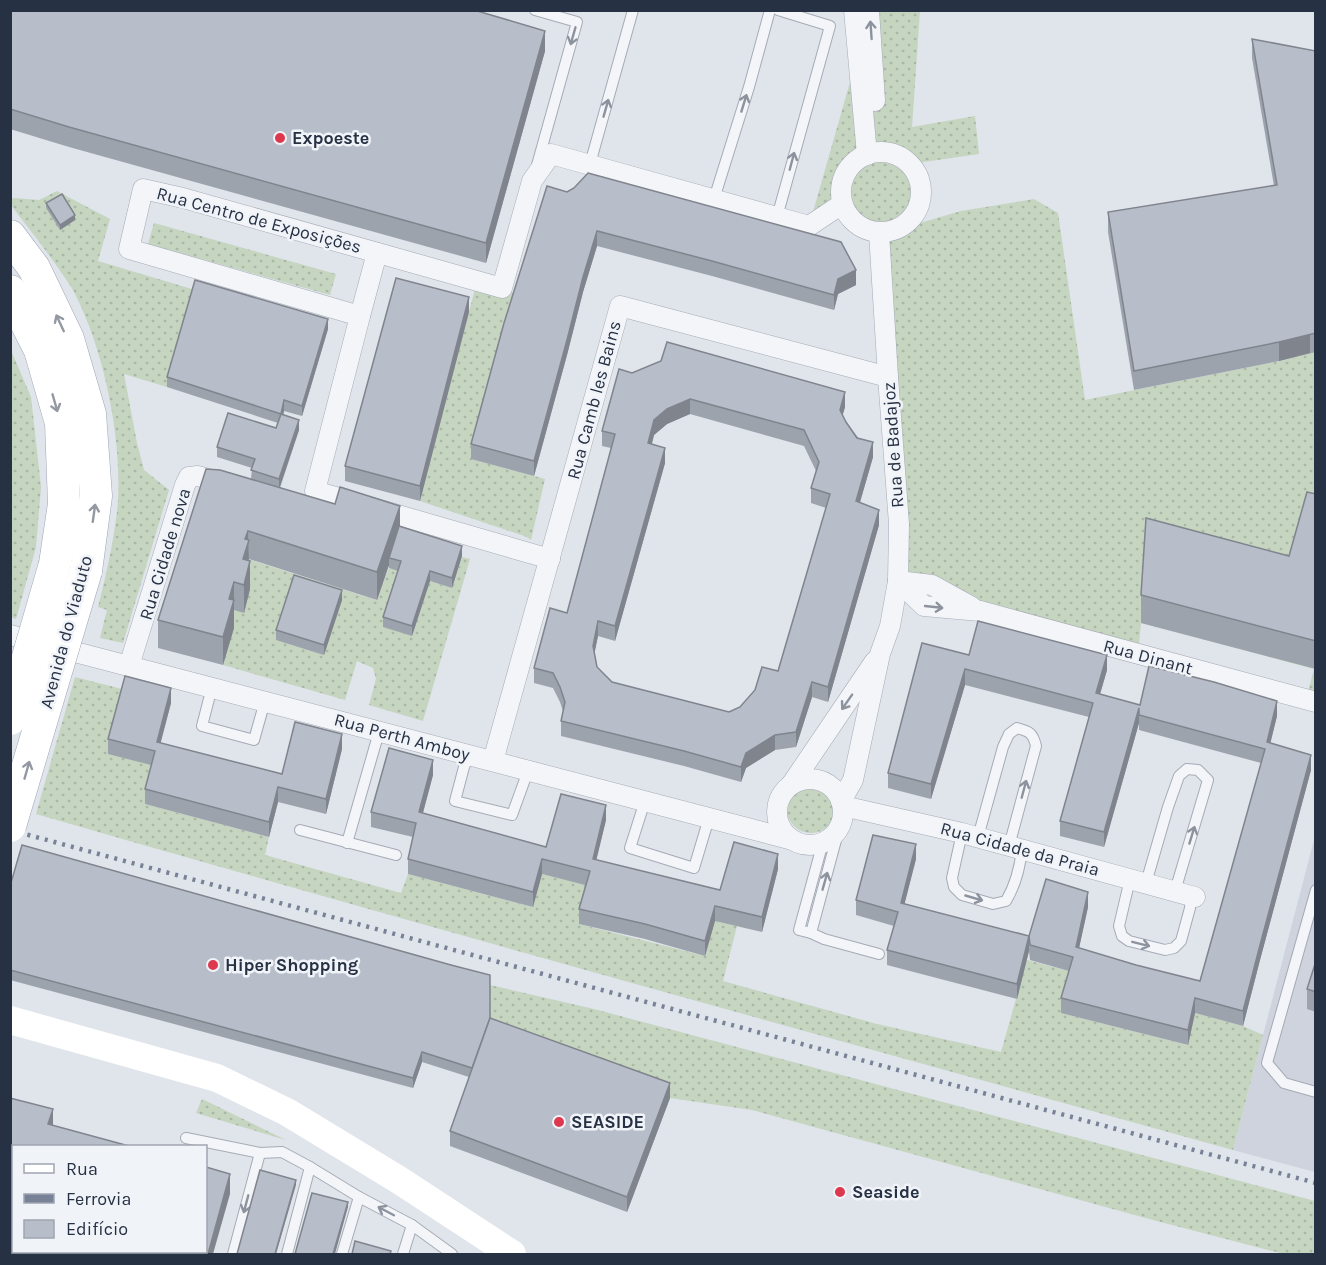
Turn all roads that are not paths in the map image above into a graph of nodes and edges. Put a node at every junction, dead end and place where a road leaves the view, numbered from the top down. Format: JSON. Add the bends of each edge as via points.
{"nodes":[{"id":1,"x":535,"y":10,"type":"edge"},
{"id":2,"x":633,"y":10,"type":"edge"},
{"id":3,"x":770,"y":10,"type":"edge"},
{"id":4,"x":778,"y":10,"type":"edge"},
{"id":5,"x":854,"y":10,"type":"edge"},
{"id":6,"x":869,"y":10,"type":"edge"},
{"id":7,"x":563,"y":14,"type":"edge"},
{"id":8,"x":873,"y":153,"type":"junction"},
{"id":9,"x":590,"y":164,"type":"junction"},
{"id":10,"x":532,"y":181,"type":"junction"},
{"id":11,"x":714,"y":199,"type":"junction"},
{"id":12,"x":842,"y":204,"type":"junction"},
{"id":13,"x":777,"y":217,"type":"junction"},
{"id":14,"x":879,"y":233,"type":"junction"},
{"id":15,"x":10,"y":236,"type":"edge"},
{"id":16,"x":377,"y":253,"type":"junction"},
{"id":17,"x":10,"y":291,"type":"edge"},
{"id":18,"x":360,"y":316,"type":"junction"},
{"id":19,"x":888,"y":377,"type":"junction"},
{"id":20,"x":315,"y":491,"type":"junction"},
{"id":21,"x":250,"y":492,"type":"edge"},
{"id":22,"x":309,"y":511,"type":"edge"},
{"id":23,"x":550,"y":559,"type":"junction"},
{"id":24,"x":898,"y":581,"type":"junction"},
{"id":25,"x":10,"y":635,"type":"edge"},
{"id":26,"x":880,"y":654,"type":"junction"},
{"id":27,"x":129,"y":666,"type":"junction"},
{"id":28,"x":212,"y":687,"type":"junction"},
{"id":29,"x":265,"y":701,"type":"junction"},
{"id":30,"x":1316,"y":702,"type":"edge"},
{"id":31,"x":10,"y":718,"type":"edge"},
{"id":32,"x":379,"y":732,"type":"junction"},
{"id":33,"x":470,"y":755,"type":"junction"},
{"id":34,"x":493,"y":761,"type":"junction"},
{"id":35,"x":528,"y":771,"type":"junction"},
{"id":36,"x":791,"y":784,"type":"junction"},
{"id":37,"x":645,"y":801,"type":"junction"},
{"id":38,"x":842,"y":804,"type":"junction"},
{"id":39,"x":709,"y":818,"type":"junction"},
{"id":40,"x":10,"y":826,"type":"edge"},
{"id":41,"x":839,"y":829,"type":"junction"},
{"id":42,"x":300,"y":830,"type":"dead end"},
{"id":43,"x":970,"y":835,"type":"junction"},
{"id":44,"x":793,"y":840,"type":"junction"},
{"id":45,"x":823,"y":842,"type":"junction"},
{"id":46,"x":347,"y":843,"type":"junction"},
{"id":47,"x":1016,"y":847,"type":"junction"},
{"id":48,"x":396,"y":855,"type":"dead end"},
{"id":49,"x":1138,"y":881,"type":"junction"},
{"id":50,"x":1316,"y":890,"type":"edge"},
{"id":51,"x":1187,"y":894,"type":"junction"},
{"id":52,"x":811,"y":933,"type":"junction"},
{"id":53,"x":879,"y":954,"type":"dead end"},
{"id":54,"x":10,"y":1020,"type":"edge"},
{"id":55,"x":1316,"y":1092,"type":"edge"},
{"id":56,"x":186,"y":1138,"type":"dead end"},
{"id":57,"x":260,"y":1153,"type":"junction"},
{"id":58,"x":310,"y":1167,"type":"junction"},
{"id":59,"x":359,"y":1197,"type":"junction"},
{"id":60,"x":412,"y":1225,"type":"junction"},
{"id":61,"x":233,"y":1254,"type":"edge"},
{"id":62,"x":286,"y":1254,"type":"edge"},
{"id":63,"x":342,"y":1254,"type":"edge"},
{"id":64,"x":403,"y":1254,"type":"edge"},
{"id":65,"x":452,"y":1254,"type":"edge"},
{"id":66,"x":512,"y":1254,"type":"edge"}],
"edges":[{"from":1,"to":7,"type":"lane"},
{"from":9,"to":2,"type":"lane","one_way":true},
{"from":11,"to":3,"type":"lane","one_way":true},
{"from":13,"to":4,"type":"lane","one_way":true,"via":[[830,26]]},
{"from":5,"to":8,"type":"street"},
{"from":8,"to":6,"type":"street","one_way":true},
{"from":7,"to":10,"type":"lane","one_way":true,"via":[[577,22]]},
{"from":8,"to":12,"type":"street","via":[[854,163],[844,176]]},
{"from":8,"to":14,"type":"street","via":[[890,153],[910,164],[920,181],[922,195],[916,214],[905,225]]},
{"from":9,"to":10,"type":"street","name":"Rua Centro de Exposições","via":[[551,154]]},
{"from":9,"to":11,"type":"street","name":"Rua Centro de Exposições"},
{"from":10,"to":16,"type":"street","name":"Rua Centro de Exposições","via":[[502,288]]},
{"from":11,"to":13,"type":"street","name":"Rua Centro de Exposições"},
{"from":12,"to":13,"type":"street","name":"Rua Centro de Exposições","via":[[809,226]]},
{"from":12,"to":14,"type":"street","via":[[860,227]]},
{"from":14,"to":19,"type":"street","name":"Rua de Badajoz"},
{"from":40,"to":15,"type":"main road","name":"Avenida do Viaduto","one_way":true,"bridge":true,"via":[[86,571],[96,496],[90,414],[68,339],[34,268]]},
{"from":16,"to":18,"type":"street"},
{"from":16,"to":18,"type":"street","name":"Rua Centro de Exposições","via":[[143,189],[129,249]]},
{"from":17,"to":31,"type":"main road","name":"Avenida do Viaduto","one_way":true,"bridge":true,"via":[[40,350],[61,423],[64,504],[55,564]]},
{"from":18,"to":20,"type":"street"},
{"from":19,"to":23,"type":"street","name":"Rua Camb les Bains","via":[[620,306]]},
{"from":19,"to":24,"type":"street","name":"Rua de Badajoz","via":[[899,524]]},
{"from":20,"to":22,"type":"street"},
{"from":20,"to":23,"type":"street"},
{"from":21,"to":27,"type":"street","name":"Rua Cidade nova","via":[[198,476],[189,477]]},
{"from":23,"to":34,"type":"street","name":"Rua Camb les Bains"},
{"from":24,"to":26,"type":"street","name":"Rua de Badajoz","via":[[890,626]]},
{"from":24,"to":30,"type":"street","name":"Rua Dinant","via":[[932,585],[980,611]]},
{"from":25,"to":27,"type":"street","name":"Rua Perth Amboy"},
{"from":26,"to":36,"type":"street","one_way":true},
{"from":26,"to":38,"type":"street","via":[[854,780]]},
{"from":27,"to":28,"type":"street","name":"Rua Perth Amboy"},
{"from":28,"to":29,"type":"street","name":"Rua Perth Amboy"},
{"from":28,"to":29,"type":"lane","via":[[202,726],[254,740]]},
{"from":29,"to":32,"type":"street","name":"Rua Perth Amboy"},
{"from":32,"to":33,"type":"street","name":"Rua Perth Amboy"},
{"from":32,"to":46,"type":"lane"},
{"from":33,"to":34,"type":"street","name":"Rua Perth Amboy"},
{"from":33,"to":35,"type":"lane","via":[[454,801],[512,815]]},
{"from":34,"to":35,"type":"street","name":"Rua Perth Amboy"},
{"from":35,"to":37,"type":"street","name":"Rua Perth Amboy"},
{"from":36,"to":38,"type":"street","via":[[812,778],[823,781],[832,786]]},
{"from":36,"to":44,"type":"street","via":[[778,802],[777,813],[779,824]]},
{"from":37,"to":39,"type":"street","name":"Rua Perth Amboy"},
{"from":37,"to":39,"type":"lane","via":[[630,848],[694,868]]},
{"from":38,"to":41,"type":"street","via":[[844,814]]},
{"from":38,"to":43,"type":"street","name":"Rua Cidade da Praia"},
{"from":39,"to":44,"type":"street","name":"Rua Perth Amboy"},
{"from":41,"to":45,"type":"street"},
{"from":52,"to":41,"type":"lane","one_way":true},
{"from":42,"to":46,"type":"lane"},
{"from":43,"to":47,"type":"street","name":"Rua Cidade da Praia"},
{"from":43,"to":47,"type":"lane","one_way":true,"via":[[952,878],[954,887],[962,895],[993,904],[1006,901],[1014,888],[1020,867]]},
{"from":47,"to":43,"type":"lane","one_way":true,"via":[[1036,746],[1027,730],[1017,728],[1009,734]]},
{"from":44,"to":45,"type":"street","via":[[813,845]]},
{"from":45,"to":52,"type":"lane","via":[[799,930]]},
{"from":46,"to":48,"type":"lane"},
{"from":47,"to":49,"type":"street","name":"Rua Cidade da Praia"},
{"from":49,"to":51,"type":"street","name":"Rua Cidade da Praia"},
{"from":49,"to":51,"type":"lane","one_way":true,"via":[[1119,926],[1122,936],[1129,941],[1165,950],[1174,948],[1181,941],[1190,908]]},
{"from":51,"to":49,"type":"lane","one_way":true,"via":[[1208,780],[1198,770],[1187,769],[1179,776]]},
{"from":50,"to":55,"type":"lane","via":[[1267,1063],[1284,1083]]},
{"from":52,"to":53,"type":"lane"},
{"from":54,"to":66,"type":"street","via":[[217,1078],[287,1112]]},
{"from":56,"to":57,"type":"lane"},
{"from":57,"to":58,"type":"lane","via":[[282,1152]]},
{"from":57,"to":61,"type":"lane","one_way":true},
{"from":58,"to":59,"type":"lane"},
{"from":58,"to":62,"type":"lane"},
{"from":60,"to":59,"type":"lane","one_way":true},
{"from":59,"to":63,"type":"lane"},
{"from":60,"to":64,"type":"lane"},
{"from":60,"to":65,"type":"lane"}]}
